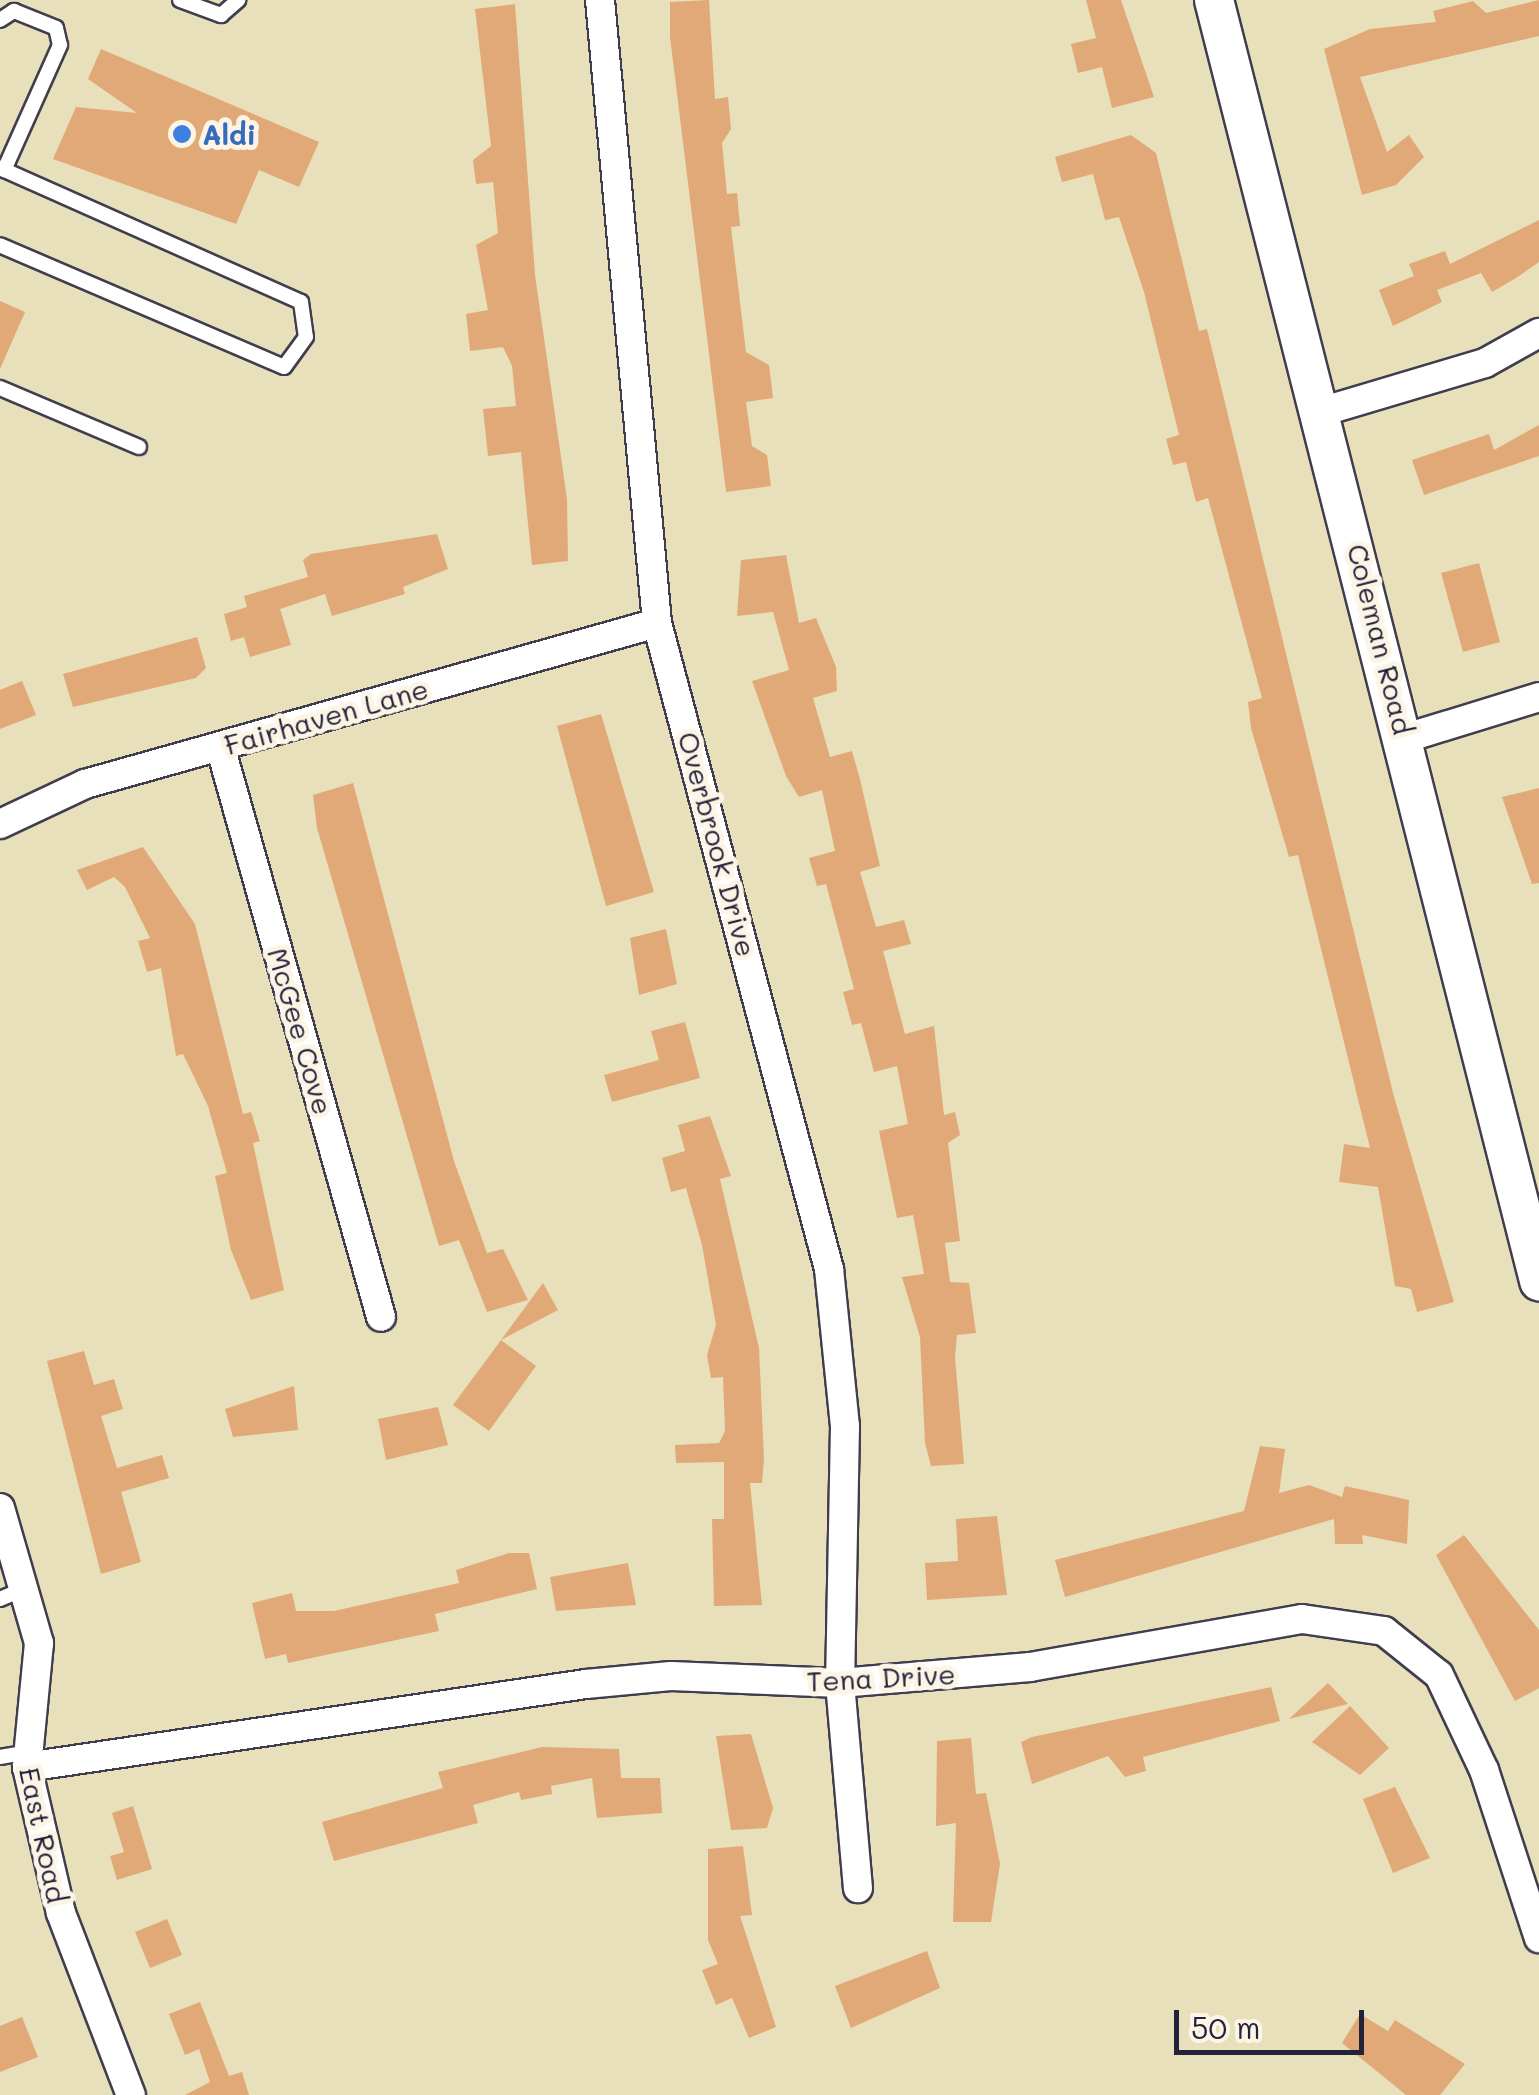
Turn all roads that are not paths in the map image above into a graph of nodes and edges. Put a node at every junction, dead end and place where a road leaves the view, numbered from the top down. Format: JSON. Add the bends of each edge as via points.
{"nodes":[{"id":1,"x":180,"y":0,"type":"edge"},
{"id":2,"x":238,"y":0,"type":"edge"},
{"id":3,"x":600,"y":0,"type":"edge"},
{"id":4,"x":1214,"y":0,"type":"edge"},
{"id":5,"x":0,"y":20,"type":"edge"},
{"id":6,"x":2,"y":169,"type":"edge"},
{"id":7,"x":0,"y":245,"type":"edge"},
{"id":8,"x":1539,"y":333,"type":"edge"},
{"id":9,"x":0,"y":388,"type":"edge"},
{"id":10,"x":1324,"y":410,"type":"junction"},
{"id":11,"x":139,"y":447,"type":"dead end"},
{"id":12,"x":658,"y":623,"type":"junction"},
{"id":13,"x":1539,"y":696,"type":"edge"},
{"id":14,"x":1406,"y":738,"type":"junction"},
{"id":15,"x":220,"y":746,"type":"junction"},
{"id":16,"x":0,"y":824,"type":"edge"},
{"id":17,"x":1539,"y":1281,"type":"edge"},
{"id":18,"x":381,"y":1316,"type":"dead end"},
{"id":19,"x":0,"y":1508,"type":"edge"},
{"id":20,"x":12,"y":1594,"type":"edge"},
{"id":21,"x":840,"y":1684,"type":"junction"},
{"id":22,"x":18,"y":1759,"type":"edge"},
{"id":23,"x":858,"y":1888,"type":"dead end"},
{"id":24,"x":1539,"y":1938,"type":"edge"},
{"id":25,"x":131,"y":2095,"type":"edge"}],
"edges":[{"from":1,"to":2,"type":"lane","via":[[220,15]]},
{"from":3,"to":12,"type":"street","name":"Overbrook Drive"},
{"from":4,"to":10,"type":"main road","name":"Coleman Road"},
{"from":5,"to":6,"type":"lane","via":[[14,11],[56,28],[60,45]]},
{"from":6,"to":7,"type":"lane","via":[[302,302],[306,337],[284,367]]},
{"from":8,"to":10,"type":"street","via":[[1485,363]]},
{"from":9,"to":11,"type":"lane"},
{"from":10,"to":14,"type":"main road","name":"Coleman Road"},
{"from":12,"to":15,"type":"street","name":"Fairhaven Lane"},
{"from":12,"to":21,"type":"street","name":"Overbrook Drive","via":[[829,1269],[846,1426]]},
{"from":13,"to":14,"type":"street"},
{"from":14,"to":17,"type":"main road","name":"Coleman Road"},
{"from":15,"to":16,"type":"street","name":"Fairhaven Lane","via":[[85,784]]},
{"from":15,"to":18,"type":"street","name":"McGee Cove"},
{"from":19,"to":20,"type":"street","name":"East Road"},
{"from":20,"to":22,"type":"street","name":"East Road","via":[[38,1643]]},
{"from":21,"to":22,"type":"street","name":"Tena Drive","via":[[671,1676]]},
{"from":21,"to":23,"type":"street","name":"Overbrook Drive"},
{"from":21,"to":24,"type":"street","name":"Tena Drive","via":[[1131,1655],[1302,1619],[1384,1631],[1439,1675],[1484,1770]]},
{"from":22,"to":25,"type":"street","name":"East Road","via":[[61,1912]]}]}
